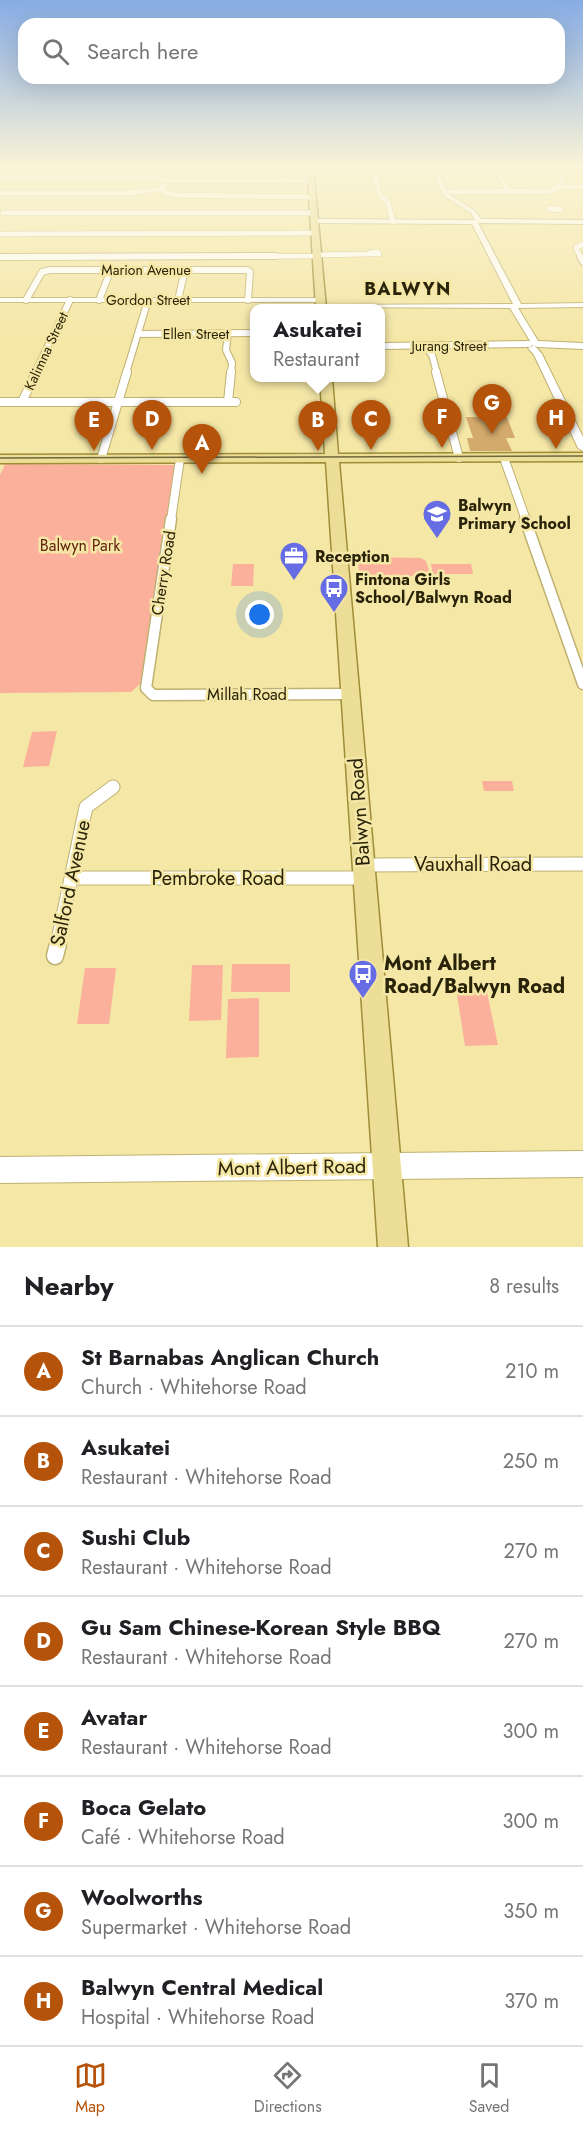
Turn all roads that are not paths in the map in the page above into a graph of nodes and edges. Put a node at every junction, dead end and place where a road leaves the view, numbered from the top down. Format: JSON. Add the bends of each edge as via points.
{"nodes":[{"id":1,"x":314,"y":224,"type":"edge"},
{"id":2,"x":477,"y":224,"type":"edge"},
{"id":3,"x":315,"y":233,"type":"junction"},
{"id":4,"x":0,"y":234,"type":"edge"},
{"id":5,"x":583,"y":244,"type":"edge"},
{"id":6,"x":368,"y":254,"type":"dead end"},
{"id":7,"x":317,"y":256,"type":"junction"},
{"id":8,"x":0,"y":257,"type":"edge"},
{"id":9,"x":583,"y":262,"type":"edge"},
{"id":10,"x":111,"y":270,"type":"junction"},
{"id":11,"x":185,"y":270,"type":"junction"},
{"id":12,"x":0,"y":300,"type":"edge"},
{"id":13,"x":26,"y":300,"type":"junction"},
{"id":14,"x":70,"y":300,"type":"junction"},
{"id":15,"x":99,"y":300,"type":"junction"},
{"id":16,"x":148,"y":300,"type":"junction"},
{"id":17,"x":178,"y":300,"type":"junction"},
{"id":18,"x":248,"y":300,"type":"junction"},
{"id":19,"x":320,"y":304,"type":"edge"},
{"id":20,"x":515,"y":305,"type":"junction"},
{"id":21,"x":583,"y":305,"type":"edge"},
{"id":22,"x":385,"y":306,"type":"edge"},
{"id":23,"x":228,"y":333,"type":"junction"},
{"id":24,"x":250,"y":333,"type":"edge"},
{"id":25,"x":138,"y":334,"type":"junction"},
{"id":26,"x":583,"y":345,"type":"edge"},
{"id":27,"x":385,"y":346,"type":"edge"},
{"id":28,"x":429,"y":346,"type":"junction"},
{"id":29,"x":534,"y":346,"type":"junction"},
{"id":30,"x":326,"y":382,"type":"edge"},
{"id":31,"x":0,"y":402,"type":"edge"},
{"id":32,"x":22,"y":402,"type":"junction"},
{"id":33,"x":117,"y":402,"type":"junction"},
{"id":34,"x":583,"y":448,"type":"edge"},
{"id":35,"x":583,"y":457,"type":"edge"},
{"id":36,"x":332,"y":458,"type":"junction"},
{"id":37,"x":459,"y":458,"type":"junction"},
{"id":38,"x":504,"y":458,"type":"junction"},
{"id":39,"x":0,"y":459,"type":"edge"},
{"id":40,"x":101,"y":459,"type":"junction"},
{"id":41,"x":180,"y":459,"type":"junction"},
{"id":42,"x":583,"y":684,"type":"edge"},
{"id":43,"x":146,"y":688,"type":"joint"},
{"id":44,"x":350,"y":694,"type":"junction"},
{"id":45,"x":113,"y":788,"type":"dead end"},
{"id":46,"x":583,"y":864,"type":"edge"},
{"id":47,"x":364,"y":871,"type":"junction"},
{"id":48,"x":72,"y":878,"type":"junction"},
{"id":49,"x":55,"y":956,"type":"dead end"},
{"id":50,"x":583,"y":1164,"type":"edge"},
{"id":51,"x":387,"y":1166,"type":"junction"},
{"id":52,"x":0,"y":1170,"type":"edge"},
{"id":53,"x":393,"y":1247,"type":"edge"}],
"edges":[{"from":1,"to":3,"type":"main road"},
{"from":2,"to":20,"type":"street"},
{"from":3,"to":4,"type":"street"},
{"from":3,"to":7,"type":"main road"},
{"from":5,"to":9,"type":"street","via":[[576,248]]},
{"from":6,"to":7,"type":"street"},
{"from":7,"to":8,"type":"street"},
{"from":7,"to":19,"type":"main road"},
{"from":10,"to":11,"type":"street","name":"Marion Avenue"},
{"from":10,"to":13,"type":"street","name":"Marion Avenue","via":[[44,270]]},
{"from":10,"to":15,"type":"street"},
{"from":11,"to":17,"type":"street"},
{"from":11,"to":18,"type":"street","name":"Marion Avenue","via":[[248,270]]},
{"from":12,"to":13,"type":"street","name":"Gordon Street"},
{"from":13,"to":14,"type":"street","name":"Gordon Street"},
{"from":14,"to":15,"type":"street","name":"Gordon Street"},
{"from":14,"to":32,"type":"street","name":"Kalimna Street"},
{"from":15,"to":16,"type":"street","name":"Gordon Street"},
{"from":16,"to":17,"type":"street","name":"Gordon Street"},
{"from":16,"to":25,"type":"street"},
{"from":17,"to":18,"type":"street","name":"Gordon Street"},
{"from":18,"to":19,"type":"street","name":"Gordon Street"},
{"from":20,"to":21,"type":"street","name":"Gordon Street"},
{"from":20,"to":22,"type":"street","name":"Gordon Street"},
{"from":20,"to":29,"type":"street"},
{"from":23,"to":24,"type":"street","name":"Ellen Street"},
{"from":23,"to":25,"type":"street","name":"Ellen Street"},
{"from":23,"to":33,"type":"street","via":[[232,402]]},
{"from":25,"to":33,"type":"street"},
{"from":26,"to":29,"type":"street","name":"Jurang Street"},
{"from":27,"to":28,"type":"street","name":"Jurang Street"},
{"from":28,"to":29,"type":"street","name":"Jurang Street"},
{"from":28,"to":37,"type":"street"},
{"from":29,"to":34,"type":"street"},
{"from":30,"to":36,"type":"main road","name":"Balwyn Road"},
{"from":31,"to":32,"type":"street"},
{"from":32,"to":33,"type":"street"},
{"from":33,"to":40,"type":"street"},
{"from":35,"to":38,"type":"main road"},
{"from":36,"to":37,"type":"main road"},
{"from":36,"to":41,"type":"main road"},
{"from":36,"to":44,"type":"main road","name":"Balwyn Road"},
{"from":37,"to":38,"type":"main road"},
{"from":38,"to":42,"type":"street"},
{"from":39,"to":40,"type":"main road"},
{"from":40,"to":41,"type":"main road"},
{"from":41,"to":43,"type":"street","name":"Cherry Road"},
{"from":43,"to":44,"type":"street","name":"Millah Road","via":[[153,695]]},
{"from":44,"to":47,"type":"main road","name":"Balwyn Road"},
{"from":45,"to":48,"type":"street","name":"Salford Avenue","via":[[86,807]]},
{"from":46,"to":47,"type":"street","name":"Vauxhall Road"},
{"from":47,"to":48,"type":"street","name":"Pembroke Road"},
{"from":47,"to":51,"type":"main road","name":"Balwyn Road"},
{"from":48,"to":49,"type":"street","name":"Salford Avenue"},
{"from":50,"to":51,"type":"main road","name":"Mont Albert Road"},
{"from":51,"to":52,"type":"main road","name":"Mont Albert Road"},
{"from":51,"to":53,"type":"main road","name":"Balwyn Road"}]}
